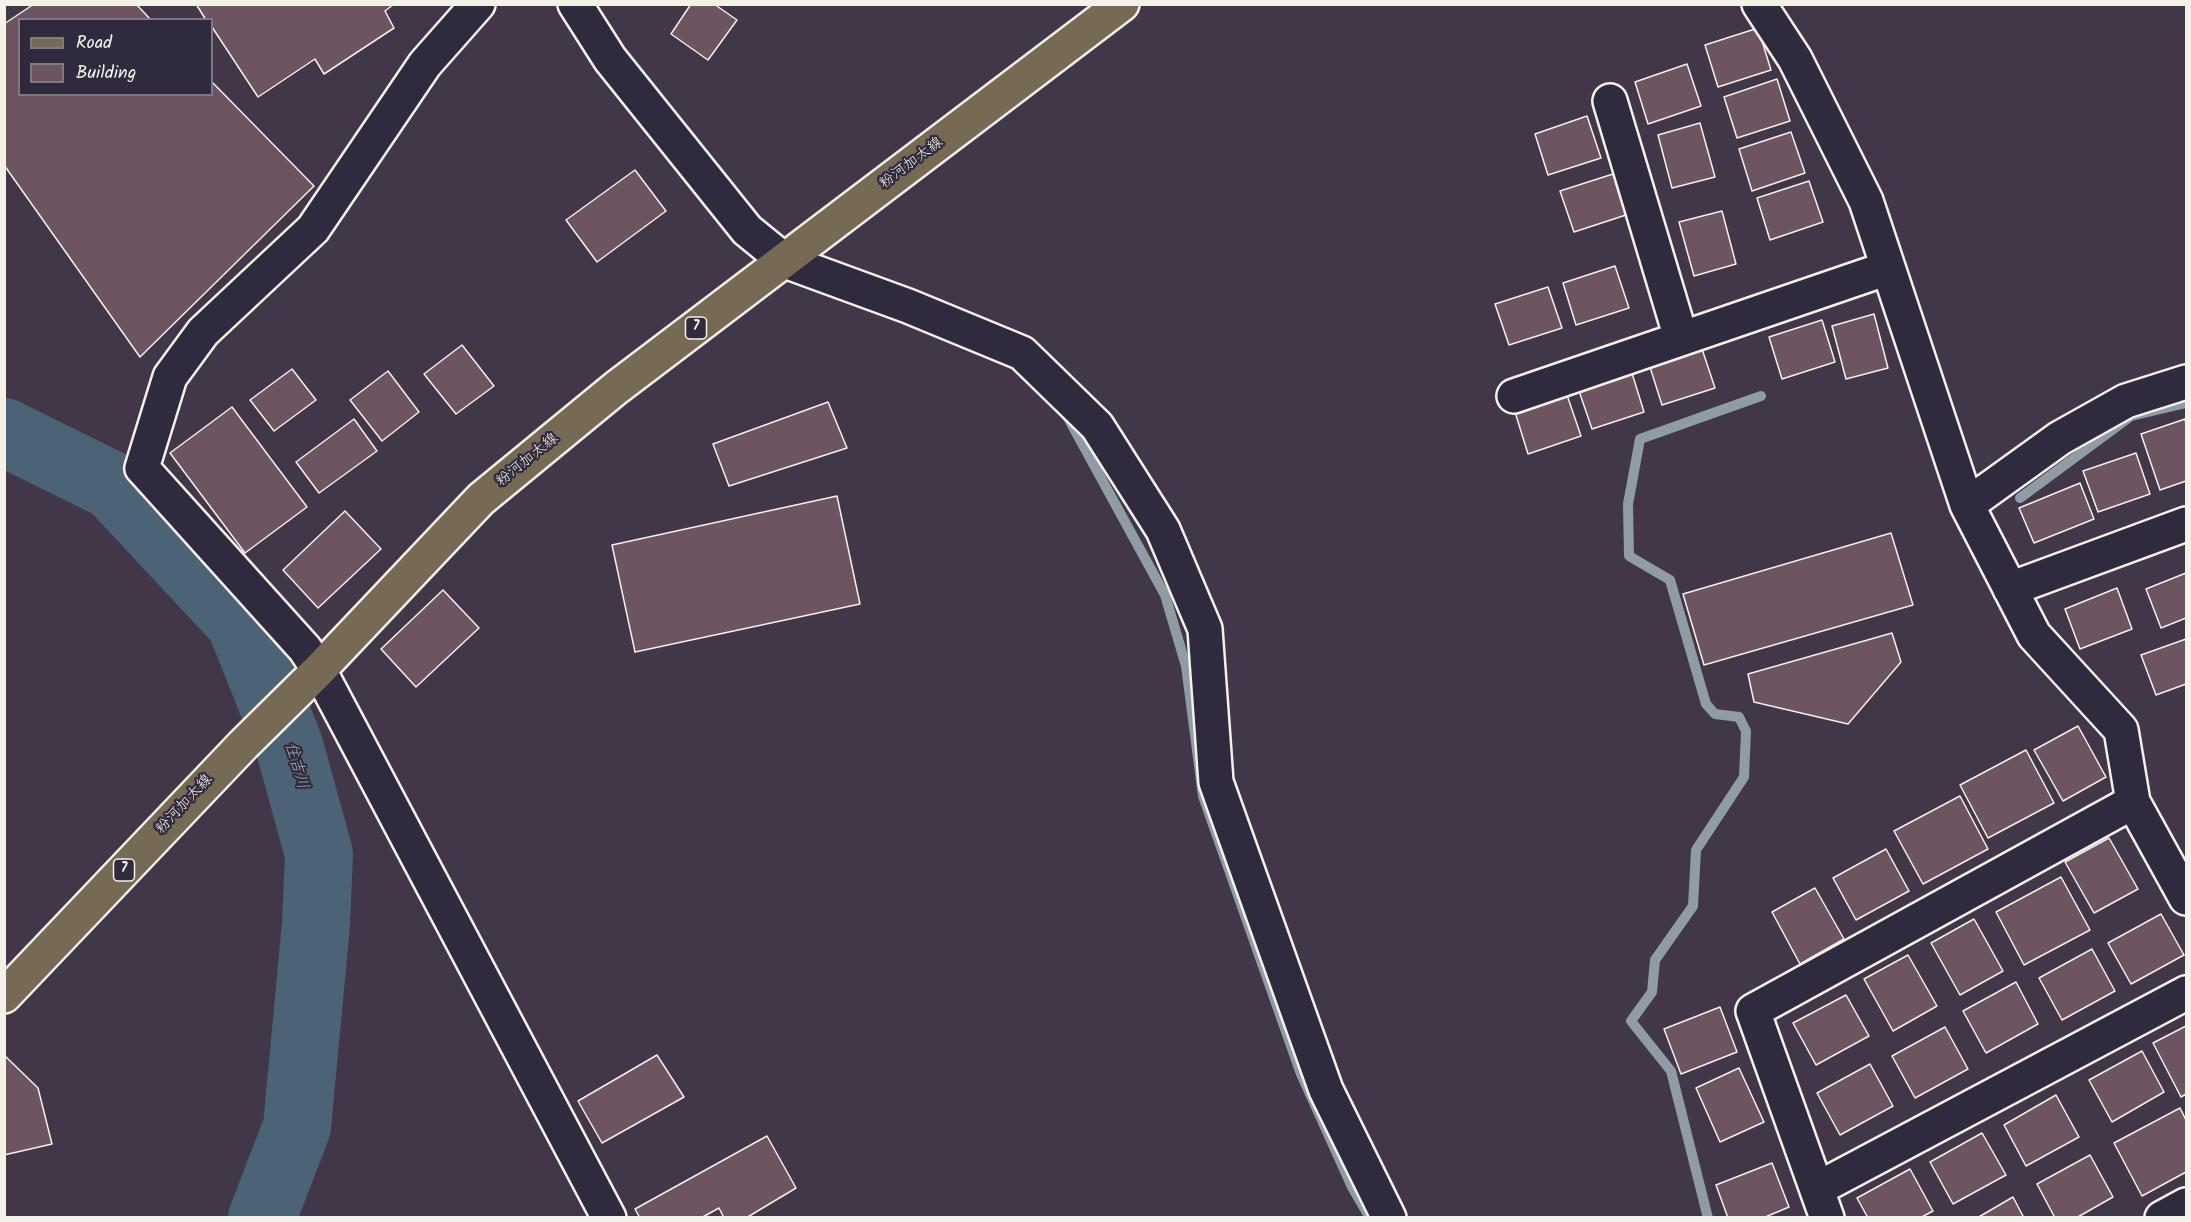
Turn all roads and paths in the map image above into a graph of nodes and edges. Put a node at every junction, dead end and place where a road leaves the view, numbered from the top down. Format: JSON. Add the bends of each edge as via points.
{"nodes":[{"id":1,"x":478,"y":4,"type":"edge"},
{"id":2,"x":575,"y":4,"type":"edge"},
{"id":3,"x":1122,"y":4,"type":"edge"},
{"id":4,"x":1759,"y":4,"type":"edge"},
{"id":5,"x":1610,"y":101,"type":"dead end"},
{"id":6,"x":785,"y":261,"type":"junction"},
{"id":7,"x":1888,"y":268,"type":"junction"},
{"id":8,"x":1681,"y":338,"type":"junction"},
{"id":9,"x":2187,"y":382,"type":"edge"},
{"id":10,"x":1514,"y":396,"type":"dead end"},
{"id":11,"x":1967,"y":505,"type":"junction"},
{"id":12,"x":2187,"y":524,"type":"edge"},
{"id":13,"x":2010,"y":589,"type":"junction"},
{"id":14,"x":310,"y":678,"type":"junction"},
{"id":15,"x":2133,"y":802,"type":"junction"},
{"id":16,"x":2187,"y":898,"type":"edge"},
{"id":17,"x":2187,"y":993,"type":"edge"},
{"id":18,"x":4,"y":996,"type":"edge"},
{"id":19,"x":1822,"y":1203,"type":"edge"},
{"id":20,"x":2187,"y":1205,"type":"edge"},
{"id":21,"x":609,"y":1218,"type":"edge"},
{"id":22,"x":1389,"y":1218,"type":"edge"},
{"id":23,"x":2162,"y":1218,"type":"edge"}],
"edges":[{"from":1,"to":14,"type":"street","via":[[425,64],[313,229],[203,332],[170,377],[142,468],[305,649]]},
{"from":2,"to":6,"type":"street","via":[[610,60],[747,230]]},
{"from":3,"to":6,"type":"main road","name":"粉河加太線","number":"7"},
{"from":4,"to":7,"type":"street","via":[[1796,59],[1866,201]]},
{"from":5,"to":8,"type":"street"},
{"from":6,"to":14,"type":"main road","name":"粉河加太線","number":"7","via":[[616,388],[481,499]]},
{"from":6,"to":22,"type":"street","via":[[1022,353],[1096,426],[1162,530],[1205,629],[1216,782],[1326,1090]]},
{"from":7,"to":8,"type":"street"},
{"from":7,"to":11,"type":"street"},
{"from":8,"to":10,"type":"street"},
{"from":9,"to":11,"type":"street","via":[[2126,401],[2060,438]]},
{"from":11,"to":13,"type":"street"},
{"from":12,"to":13,"type":"street"},
{"from":13,"to":15,"type":"street","via":[[2034,635],[2121,730]]},
{"from":14,"to":18,"type":"main road","name":"粉河加太線","number":"7"},
{"from":14,"to":21,"type":"street"},
{"from":15,"to":16,"type":"street"},
{"from":15,"to":19,"type":"street","via":[[1753,1011]]},
{"from":17,"to":19,"type":"street"},
{"from":20,"to":23,"type":"street"}]}
